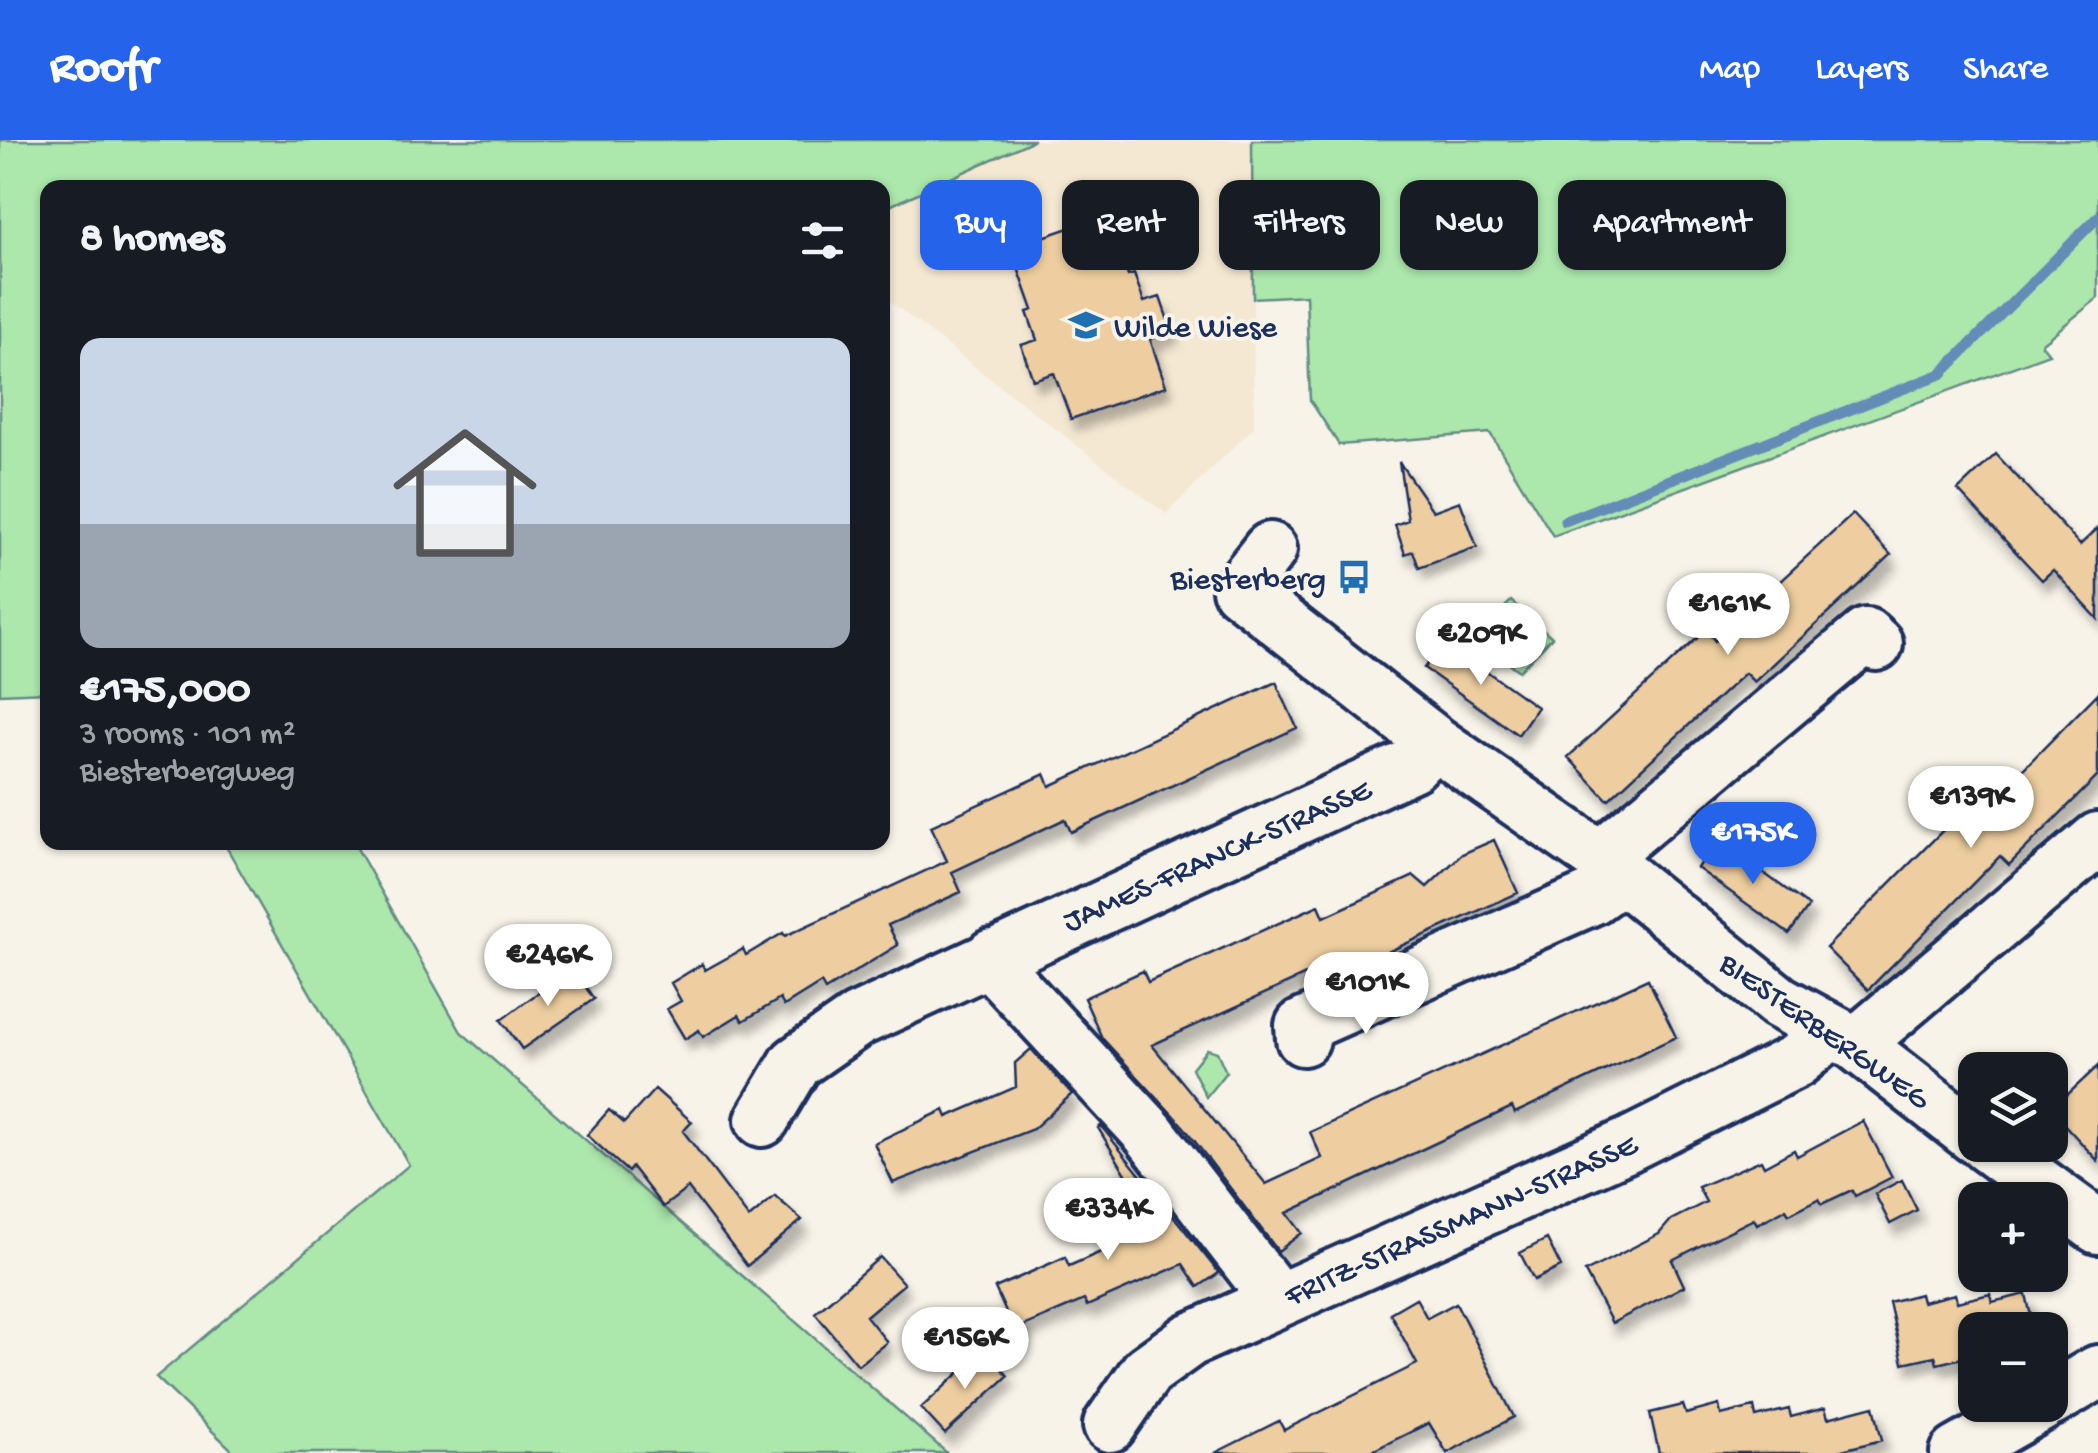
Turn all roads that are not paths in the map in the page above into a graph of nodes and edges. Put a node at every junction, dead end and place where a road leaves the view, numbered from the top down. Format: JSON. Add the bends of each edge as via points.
{"nodes":[{"id":1,"x":1270,"y":549,"type":"dead end"},
{"id":2,"x":1876,"y":644,"type":"dead end"},
{"id":3,"x":1434,"y":742,"type":"junction"},
{"id":4,"x":2098,"y":839,"type":"edge"},
{"id":5,"x":1612,"y":867,"type":"junction"},
{"id":6,"x":992,"y":956,"type":"junction"},
{"id":7,"x":1843,"y":1038,"type":"junction"},
{"id":8,"x":1303,"y":1039,"type":"dead end"},
{"id":9,"x":762,"y":1120,"type":"dead end"},
{"id":10,"x":1958,"y":1124,"type":"edge"},
{"id":11,"x":2012,"y":1162,"type":"edge"},
{"id":12,"x":2094,"y":1215,"type":"edge"},
{"id":13,"x":1277,"y":1300,"type":"junction"},
{"id":14,"x":2098,"y":1372,"type":"edge"},
{"id":15,"x":2068,"y":1390,"type":"edge"},
{"id":16,"x":2011,"y":1422,"type":"edge"},
{"id":17,"x":1110,"y":1425,"type":"dead end"},
{"id":18,"x":1957,"y":1453,"type":"edge"}],
"edges":[{"from":1,"to":3,"type":"street","name":"BIESTERBERGWEG","via":[[1239,589]]},
{"from":2,"to":5,"type":"street","via":[[1866,635]]},
{"from":3,"to":5,"type":"street","name":"BIESTERBERGWEG"},
{"from":3,"to":6,"type":"street","name":"JAMES-FRANCK-STRASSE","via":[[1412,765]]},
{"from":4,"to":7,"type":"street","name":"FRITZ-STRASSMANN-STRASSE"},
{"from":5,"to":7,"type":"street","name":"BIESTERBERGWEG","via":[[1779,1002]]},
{"from":5,"to":8,"type":"street","via":[[1592,898],[1302,1026]]},
{"from":6,"to":9,"type":"street","name":"JAMES-FRANCK-STRASSE","via":[[824,1039],[796,1063]]},
{"from":6,"to":13,"type":"street","via":[[1149,1133]]},
{"from":7,"to":10,"type":"street","name":"BIESTERBERGWEG"},
{"from":7,"to":13,"type":"street","name":"FRITZ-STRASSMANN-STRASSE","via":[[1628,1146]]},
{"from":11,"to":12,"type":"street"},
{"from":13,"to":17,"type":"street","name":"FRITZ-STRASSMANN-STRASSE","via":[[1176,1348],[1148,1371]]},
{"from":14,"to":15,"type":"street"},
{"from":16,"to":18,"type":"street"}]}
